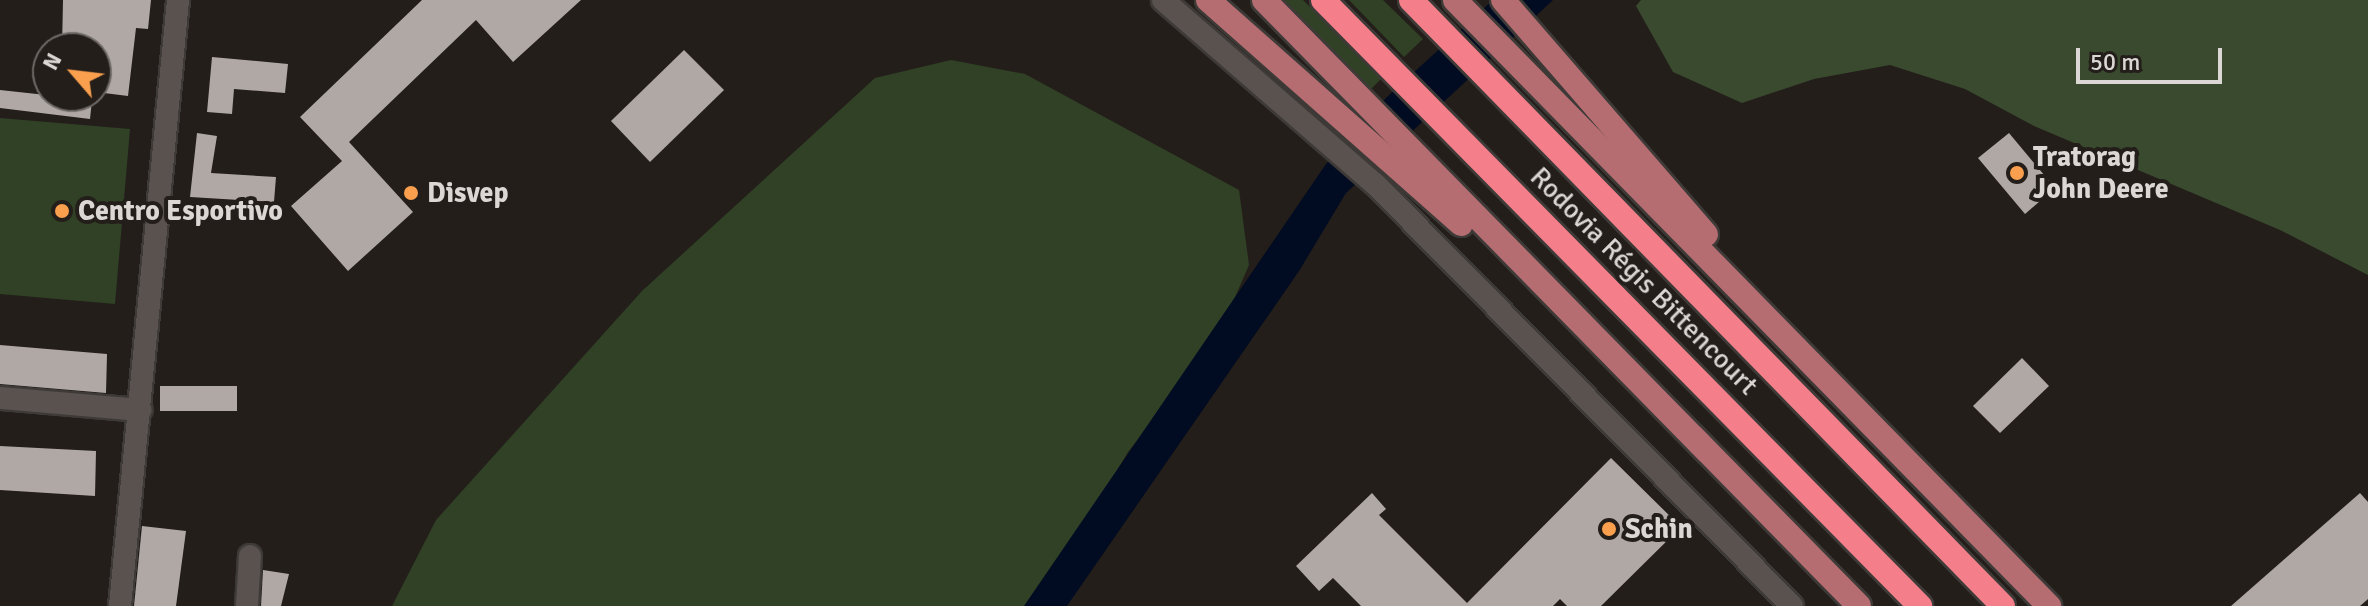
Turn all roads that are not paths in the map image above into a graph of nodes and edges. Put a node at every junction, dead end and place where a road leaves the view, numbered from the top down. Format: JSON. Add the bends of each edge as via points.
{"nodes":[{"id":1,"x":178,"y":0,"type":"edge"},
{"id":2,"x":1163,"y":0,"type":"edge"},
{"id":3,"x":1208,"y":0,"type":"edge"},
{"id":4,"x":1264,"y":0,"type":"edge"},
{"id":5,"x":1323,"y":0,"type":"edge"},
{"id":6,"x":1455,"y":0,"type":"edge"},
{"id":7,"x":1503,"y":0,"type":"edge"},
{"id":8,"x":1416,"y":5,"type":"edge"},
{"id":9,"x":1321,"y":117,"type":"junction"},
{"id":10,"x":1399,"y":154,"type":"junction"},
{"id":11,"x":1823,"y":373,"type":"junction"},
{"id":12,"x":0,"y":398,"type":"edge"},
{"id":13,"x":140,"y":410,"type":"junction"},
{"id":14,"x":250,"y":556,"type":"dead end"},
{"id":15,"x":120,"y":606,"type":"edge"},
{"id":16,"x":247,"y":606,"type":"edge"},
{"id":17,"x":1792,"y":606,"type":"edge"},
{"id":18,"x":1859,"y":606,"type":"edge"},
{"id":19,"x":1920,"y":606,"type":"edge"},
{"id":20,"x":2003,"y":606,"type":"edge"},
{"id":21,"x":2049,"y":606,"type":"edge"}],
"edges":[{"from":1,"to":13,"type":"street"},
{"from":2,"to":9,"type":"street"},
{"from":3,"to":9,"type":"main road"},
{"from":4,"to":10,"type":"main road","via":[[1346,84]]},
{"from":5,"to":19,"type":"highway","name":"Rodovia Régis Bittencourt"},
{"from":6,"to":11,"type":"main road"},
{"from":7,"to":11,"type":"main road"},
{"from":8,"to":20,"type":"highway","name":"Rodovia Régis Bittencourt"},
{"from":9,"to":10,"type":"main road"},
{"from":9,"to":17,"type":"street","via":[[1375,184]]},
{"from":10,"to":18,"type":"main road"},
{"from":11,"to":21,"type":"main road"},
{"from":12,"to":13,"type":"street"},
{"from":13,"to":15,"type":"street"},
{"from":14,"to":16,"type":"street"}]}
